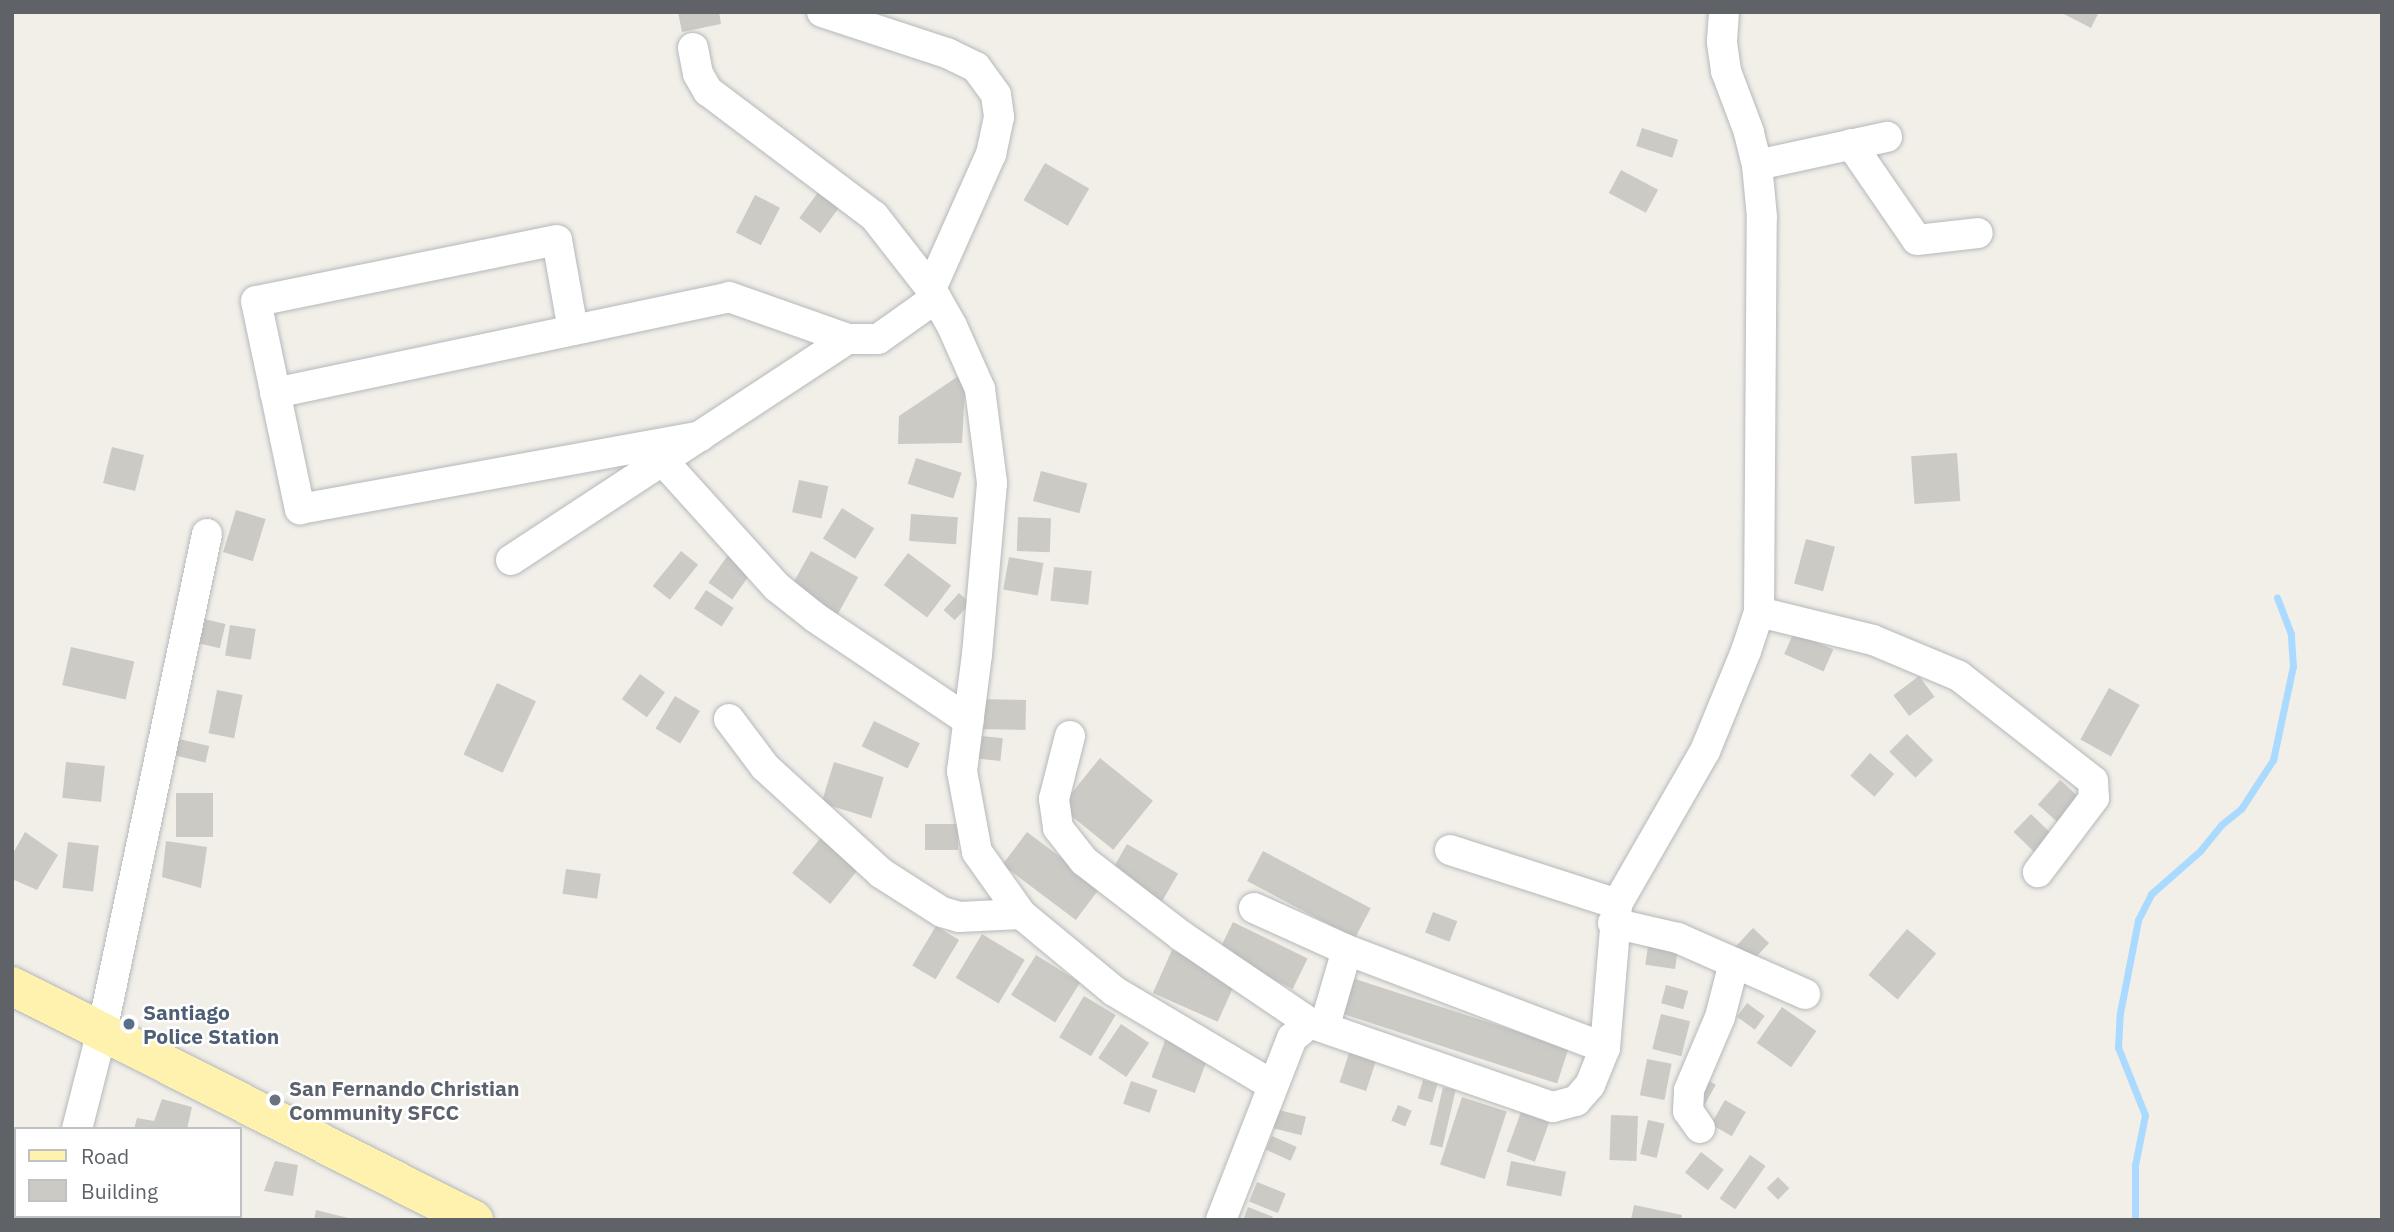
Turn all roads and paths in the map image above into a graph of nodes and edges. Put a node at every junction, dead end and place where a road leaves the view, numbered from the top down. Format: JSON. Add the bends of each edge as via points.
{"nodes":[{"id":1,"x":822,"y":12,"type":"edge"},
{"id":2,"x":1724,"y":12,"type":"edge"},
{"id":3,"x":693,"y":48,"type":"dead end"},
{"id":4,"x":1887,"y":137,"type":"dead end"},
{"id":5,"x":1851,"y":144,"type":"junction"},
{"id":6,"x":1757,"y":165,"type":"junction"},
{"id":7,"x":1978,"y":233,"type":"dead end"},
{"id":8,"x":933,"y":293,"type":"junction"},
{"id":9,"x":573,"y":330,"type":"junction"},
{"id":10,"x":848,"y":339,"type":"junction"},
{"id":11,"x":275,"y":393,"type":"junction"},
{"id":12,"x":700,"y":436,"type":"junction"},
{"id":13,"x":663,"y":461,"type":"junction"},
{"id":14,"x":207,"y":534,"type":"dead end"},
{"id":15,"x":511,"y":560,"type":"dead end"},
{"id":16,"x":1759,"y":612,"type":"junction"},
{"id":17,"x":729,"y":719,"type":"dead end"},
{"id":18,"x":968,"y":721,"type":"junction"},
{"id":19,"x":1070,"y":736,"type":"dead end"},
{"id":20,"x":1450,"y":850,"type":"dead end"},
{"id":21,"x":2038,"y":872,"type":"dead end"},
{"id":22,"x":1254,"y":908,"type":"dead end"},
{"id":23,"x":1615,"y":913,"type":"junction"},
{"id":24,"x":1021,"y":914,"type":"junction"},
{"id":25,"x":1346,"y":950,"type":"junction"},
{"id":26,"x":1734,"y":963,"type":"junction"},
{"id":27,"x":12,"y":986,"type":"edge"},
{"id":28,"x":1805,"y":994,"type":"dead end"},
{"id":29,"x":1317,"y":1024,"type":"junction"},
{"id":30,"x":102,"y":1031,"type":"junction"},
{"id":31,"x":1605,"y":1048,"type":"junction"},
{"id":32,"x":1272,"y":1085,"type":"junction"},
{"id":33,"x":78,"y":1127,"type":"edge"},
{"id":34,"x":1700,"y":1128,"type":"dead end"},
{"id":35,"x":474,"y":1220,"type":"edge"},
{"id":36,"x":1221,"y":1220,"type":"edge"}],
"edges":[{"from":1,"to":8,"type":"street","via":[[947,53],[976,67],[996,94],[999,117],[991,155]]},
{"from":2,"to":6,"type":"street","via":[[1726,71]]},
{"from":3,"to":8,"type":"street","via":[[698,74],[708,91],[874,216]]},
{"from":4,"to":5,"type":"street"},
{"from":5,"to":6,"type":"street"},
{"from":5,"to":7,"type":"street","via":[[1917,240]]},
{"from":6,"to":16,"type":"street","via":[[1762,217]]},
{"from":8,"to":10,"type":"street","via":[[878,339]]},
{"from":8,"to":18,"type":"street","via":[[980,389],[992,483]]},
{"from":9,"to":10,"type":"street","via":[[729,297]]},
{"from":9,"to":11,"type":"street"},
{"from":9,"to":11,"type":"street","via":[[557,240],[256,301]]},
{"from":10,"to":12,"type":"street"},
{"from":11,"to":12,"type":"street","via":[[300,509]]},
{"from":12,"to":13,"type":"street"},
{"from":13,"to":15,"type":"street"},
{"from":13,"to":18,"type":"street","via":[[777,587]]},
{"from":14,"to":30,"type":"street"},
{"from":16,"to":21,"type":"street","via":[[1873,640],[1959,676],[2093,781],[2094,798]]},
{"from":16,"to":23,"type":"street","via":[[1705,751]]},
{"from":17,"to":24,"type":"street","via":[[765,767],[881,873],[942,912],[959,917]]},
{"from":18,"to":24,"type":"street","via":[[962,771],[976,852]]},
{"from":19,"to":29,"type":"street","via":[[1054,799],[1058,828],[1084,861],[1180,935]]},
{"from":20,"to":23,"type":"street"},
{"from":22,"to":25,"type":"street"},
{"from":23,"to":26,"type":"street"},
{"from":23,"to":31,"type":"street"},
{"from":24,"to":32,"type":"street","via":[[1114,991]]},
{"from":25,"to":29,"type":"street"},
{"from":25,"to":31,"type":"street"},
{"from":26,"to":28,"type":"street"},
{"from":26,"to":34,"type":"street","via":[[1715,1029],[1689,1090],[1688,1111]]},
{"from":27,"to":30,"type":"main road"},
{"from":29,"to":31,"type":"street","via":[[1553,1107],[1576,1101],[1590,1085]]},
{"from":29,"to":32,"type":"street","via":[[1292,1038]]},
{"from":30,"to":33,"type":"street"},
{"from":30,"to":35,"type":"main road"},
{"from":32,"to":36,"type":"street"}]}
